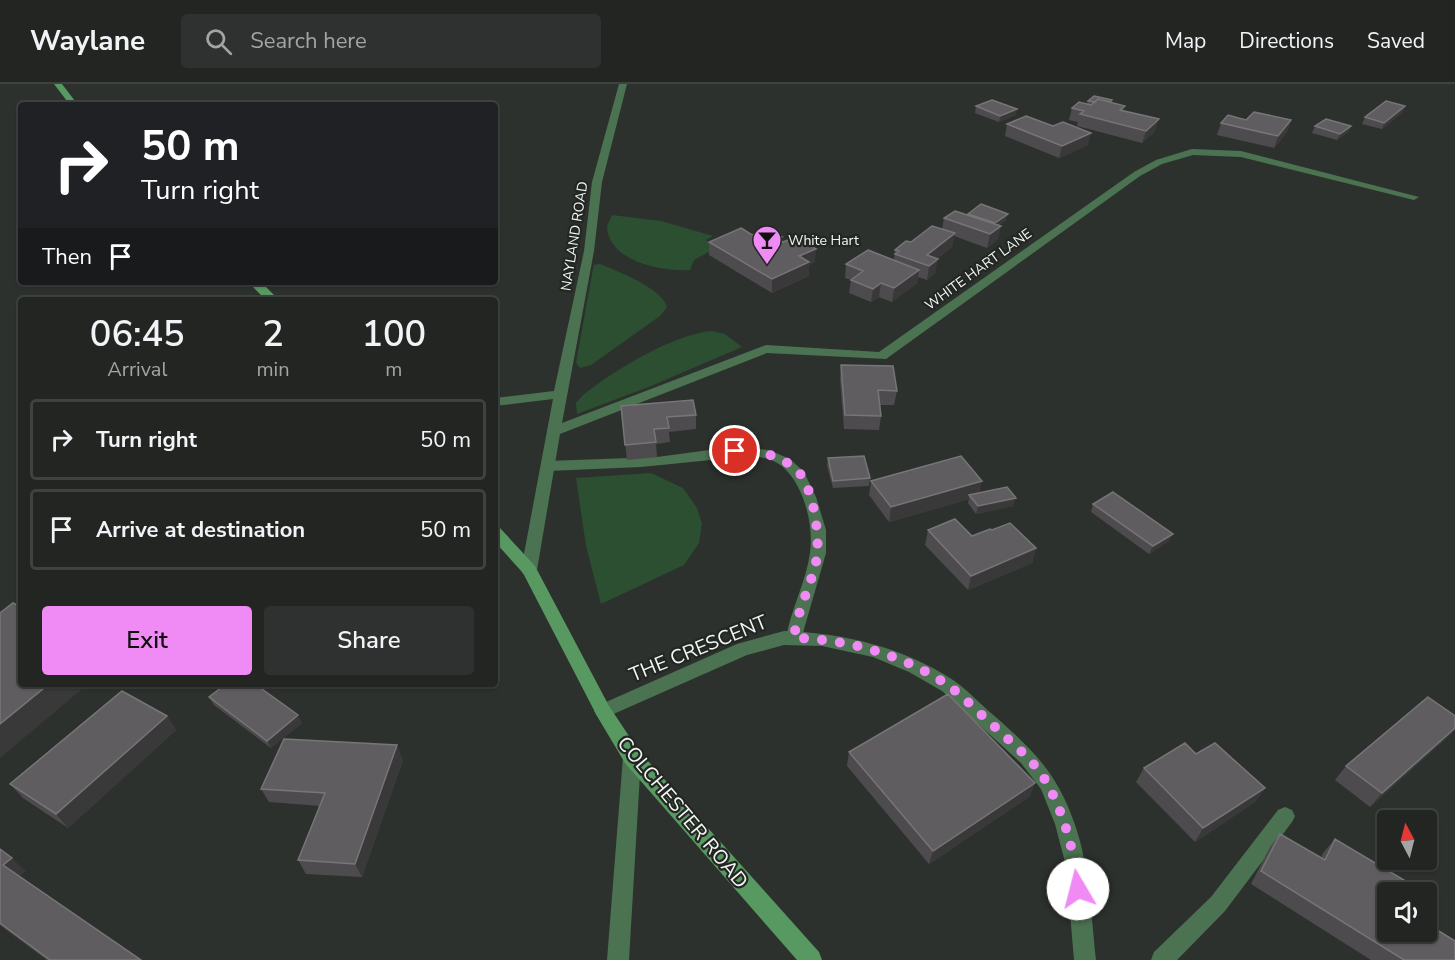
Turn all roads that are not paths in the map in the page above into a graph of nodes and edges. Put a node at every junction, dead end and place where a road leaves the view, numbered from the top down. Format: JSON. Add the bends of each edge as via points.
{"nodes":[{"id":1,"x":58,"y":84,"type":"edge"},
{"id":2,"x":623,"y":84,"type":"edge"},
{"id":3,"x":72,"y":102,"type":"edge"},
{"id":4,"x":1414,"y":197,"type":"dead end"},
{"id":5,"x":257,"y":285,"type":"edge"},
{"id":6,"x":270,"y":297,"type":"edge"},
{"id":7,"x":560,"y":394,"type":"junction"},
{"id":8,"x":498,"y":402,"type":"edge"},
{"id":9,"x":554,"y":431,"type":"junction"},
{"id":10,"x":548,"y":466,"type":"junction"},
{"id":11,"x":498,"y":535,"type":"edge"},
{"id":12,"x":530,"y":570,"type":"junction"},
{"id":13,"x":794,"y":638,"type":"junction"},
{"id":14,"x":603,"y":711,"type":"junction"},
{"id":15,"x":632,"y":757,"type":"junction"},
{"id":16,"x":1285,"y":816,"type":"dead end"},
{"id":17,"x":618,"y":960,"type":"edge"},
{"id":18,"x":811,"y":960,"type":"edge"},
{"id":19,"x":1085,"y":960,"type":"edge"},
{"id":20,"x":1162,"y":960,"type":"edge"}],
"edges":[{"from":1,"to":3,"type":"main road"},
{"from":2,"to":7,"type":"street","name":"NAYLAND ROAD","via":[[597,182],[589,251]]},
{"from":4,"to":9,"type":"street","name":"WHITE HART LANE","via":[[1241,154],[1192,152],[1137,174],[882,356],[766,349]]},
{"from":5,"to":6,"type":"main road"},
{"from":7,"to":8,"type":"street"},
{"from":7,"to":9,"type":"street","name":"NAYLAND ROAD"},
{"from":9,"to":10,"type":"street","name":"NAYLAND ROAD"},
{"from":10,"to":12,"type":"street","name":"NAYLAND ROAD"},
{"from":10,"to":13,"type":"street","via":[[672,460],[750,450],[768,454],[798,471],[810,499],[819,541]]},
{"from":11,"to":12,"type":"main road","name":"COLCHESTER ROAD"},
{"from":12,"to":14,"type":"main road","name":"COLCHESTER ROAD"},
{"from":13,"to":14,"type":"street","name":"THE CRESCENT","via":[[743,650]]},
{"from":13,"to":19,"type":"street","name":"THE CRESCENT","via":[[822,639],[865,649],[915,667],[948,686],[1028,757],[1048,784],[1065,824],[1076,866]]},
{"from":14,"to":15,"type":"main road","name":"COLCHESTER ROAD"},
{"from":15,"to":17,"type":"street"},
{"from":15,"to":18,"type":"main road","name":"COLCHESTER ROAD"},
{"from":16,"to":20,"type":"street","via":[[1218,904]]}]}
